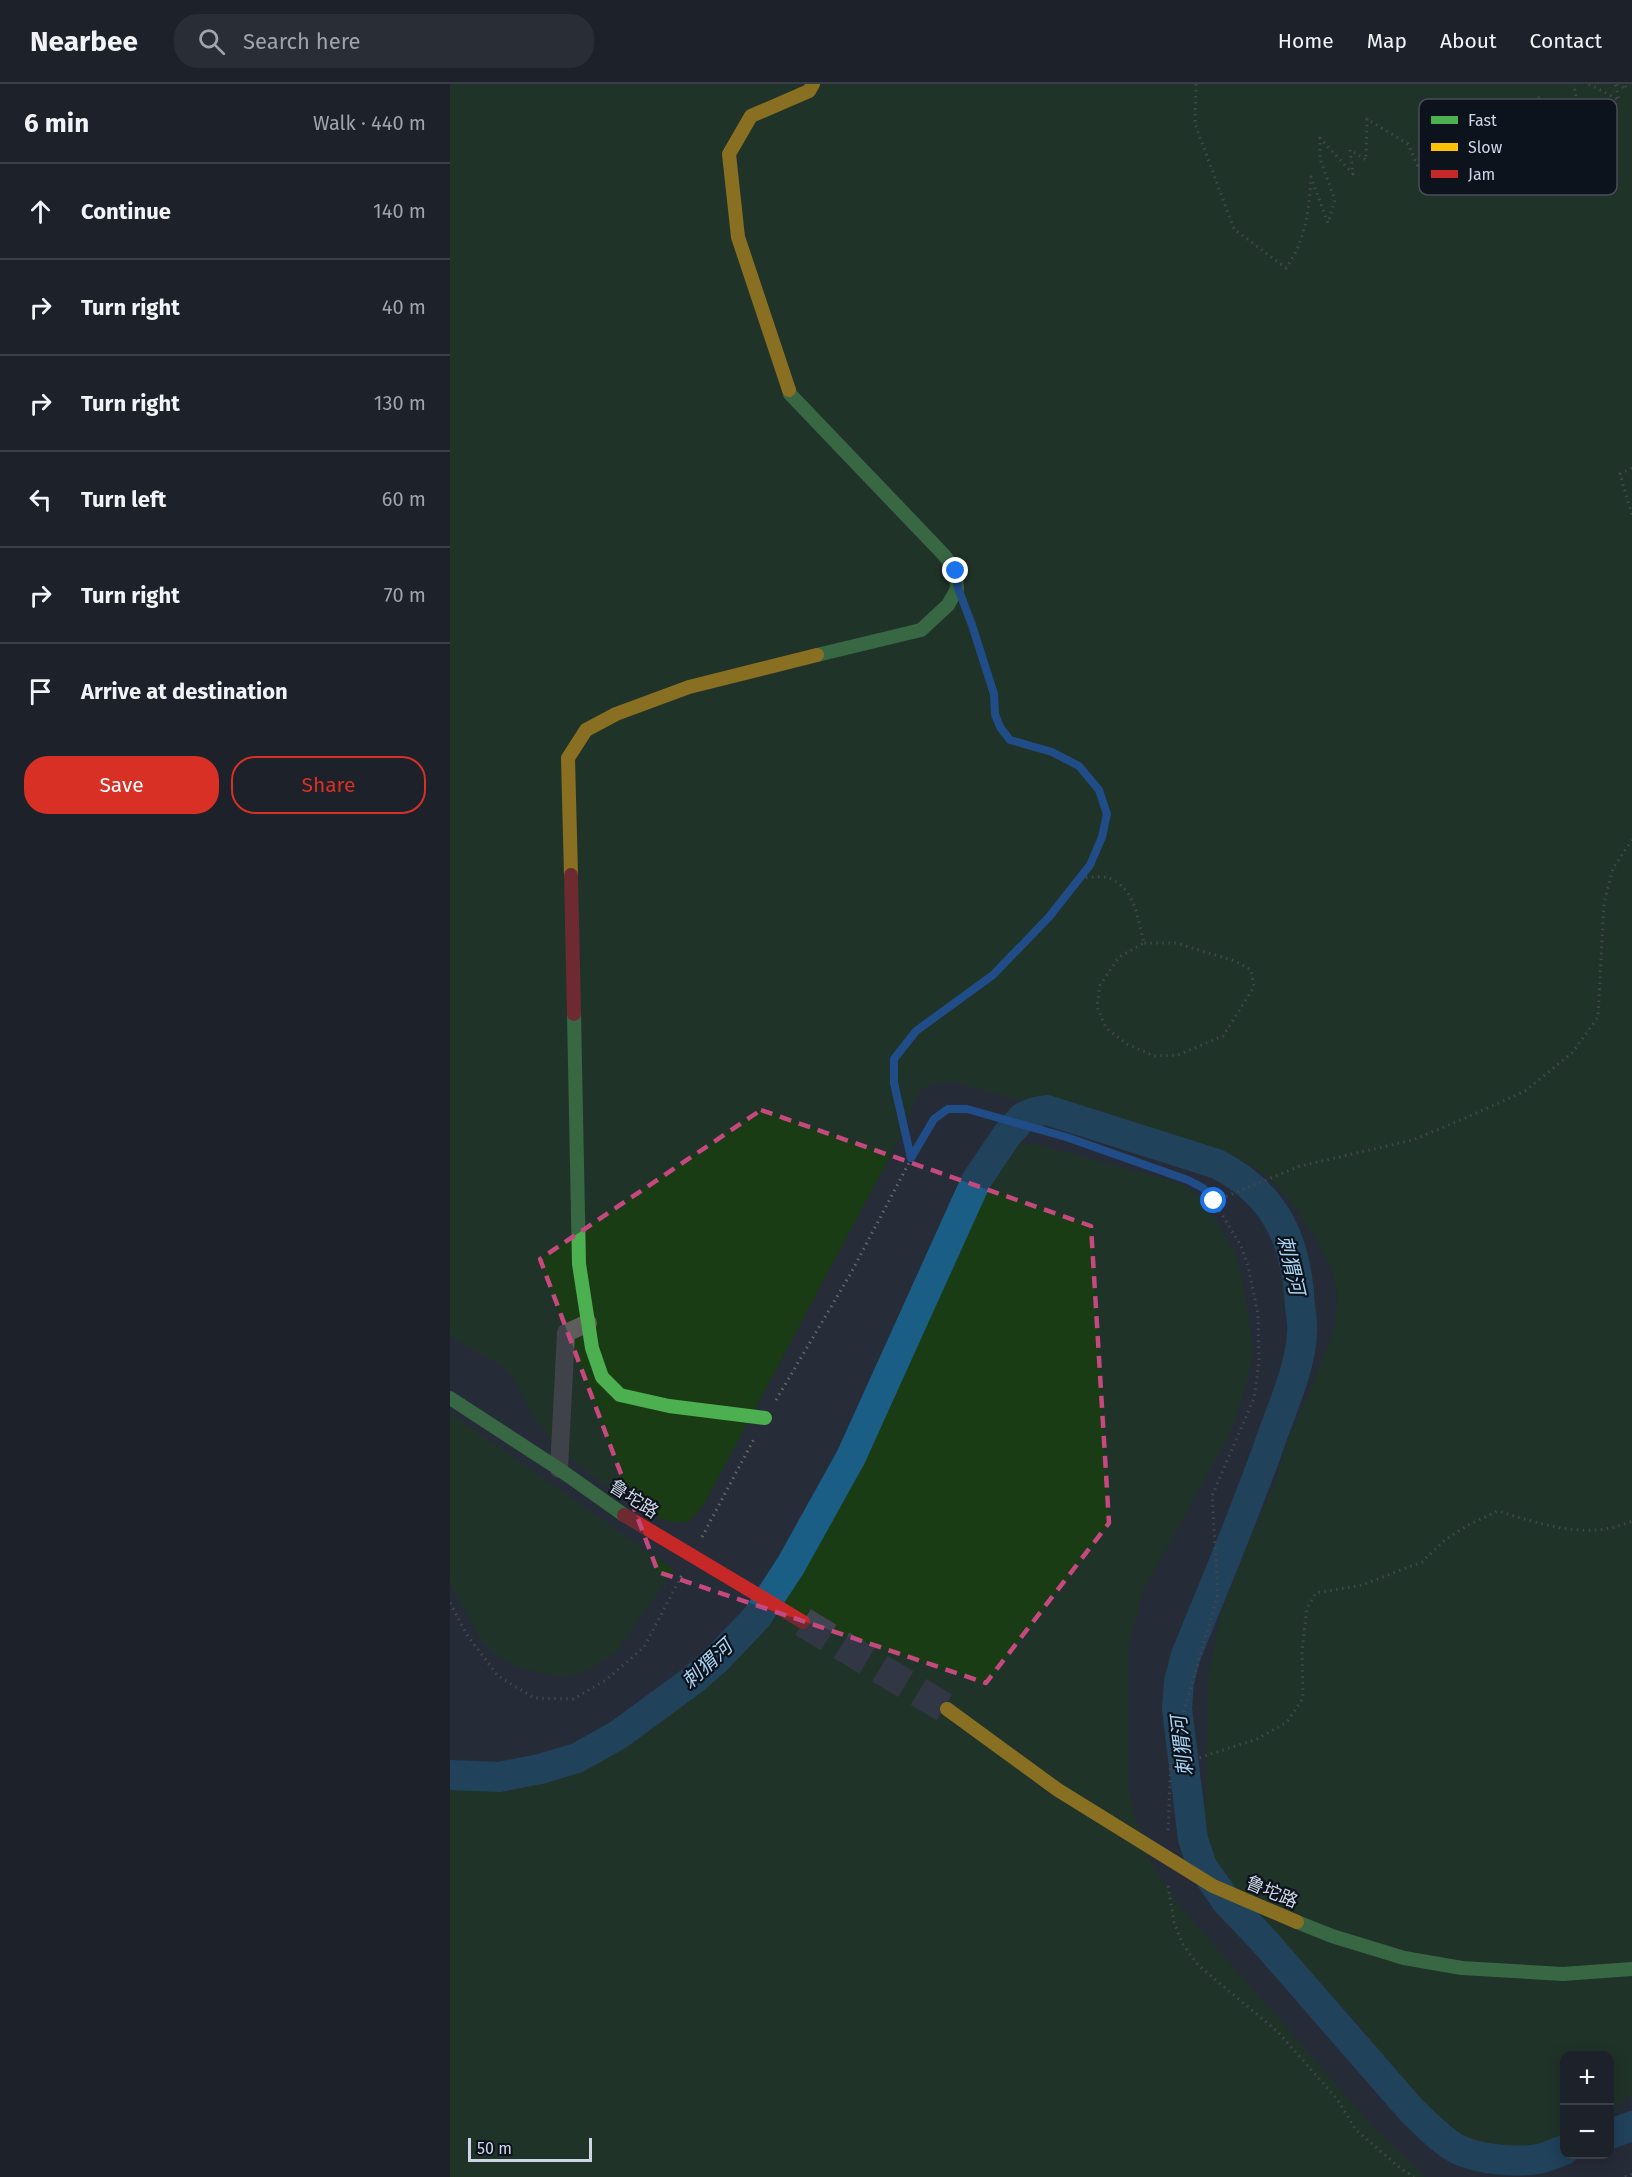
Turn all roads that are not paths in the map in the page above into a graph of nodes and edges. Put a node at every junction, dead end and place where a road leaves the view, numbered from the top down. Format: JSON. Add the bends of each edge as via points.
{"nodes":[{"id":1,"x":813,"y":84,"type":"edge"},
{"id":2,"x":588,"y":1323,"type":"junction"},
{"id":3,"x":450,"y":1398,"type":"edge"},
{"id":4,"x":765,"y":1418,"type":"road end"},
{"id":5,"x":559,"y":1469,"type":"junction"},
{"id":6,"x":803,"y":1622,"type":"tunnel mouth"},
{"id":7,"x":946,"y":1709,"type":"tunnel mouth"},
{"id":8,"x":1632,"y":1969,"type":"edge"}],
"edges":[{"from":1,"to":2,"type":"street","via":[[809,91],[751,116],[729,154],[738,237],[790,394],[944,555],[956,571],[958,588],[945,610],[921,630],[689,687],[616,714],[586,730],[568,758],[579,1264]]},
{"from":2,"to":4,"type":"street","via":[[602,1377],[620,1395],[669,1406]]},
{"from":2,"to":5,"type":"street","via":[[567,1333]]},
{"from":3,"to":5,"type":"street","name":"鲁坨路"},
{"from":5,"to":6,"type":"street","name":"鲁坨路","bridge":true,"via":[[624,1515]]},
{"from":7,"to":8,"type":"street","name":"鲁坨路","bridge":true,"via":[[1058,1790],[1213,1886],[1332,1936],[1404,1958],[1462,1968],[1563,1974]]}]}
